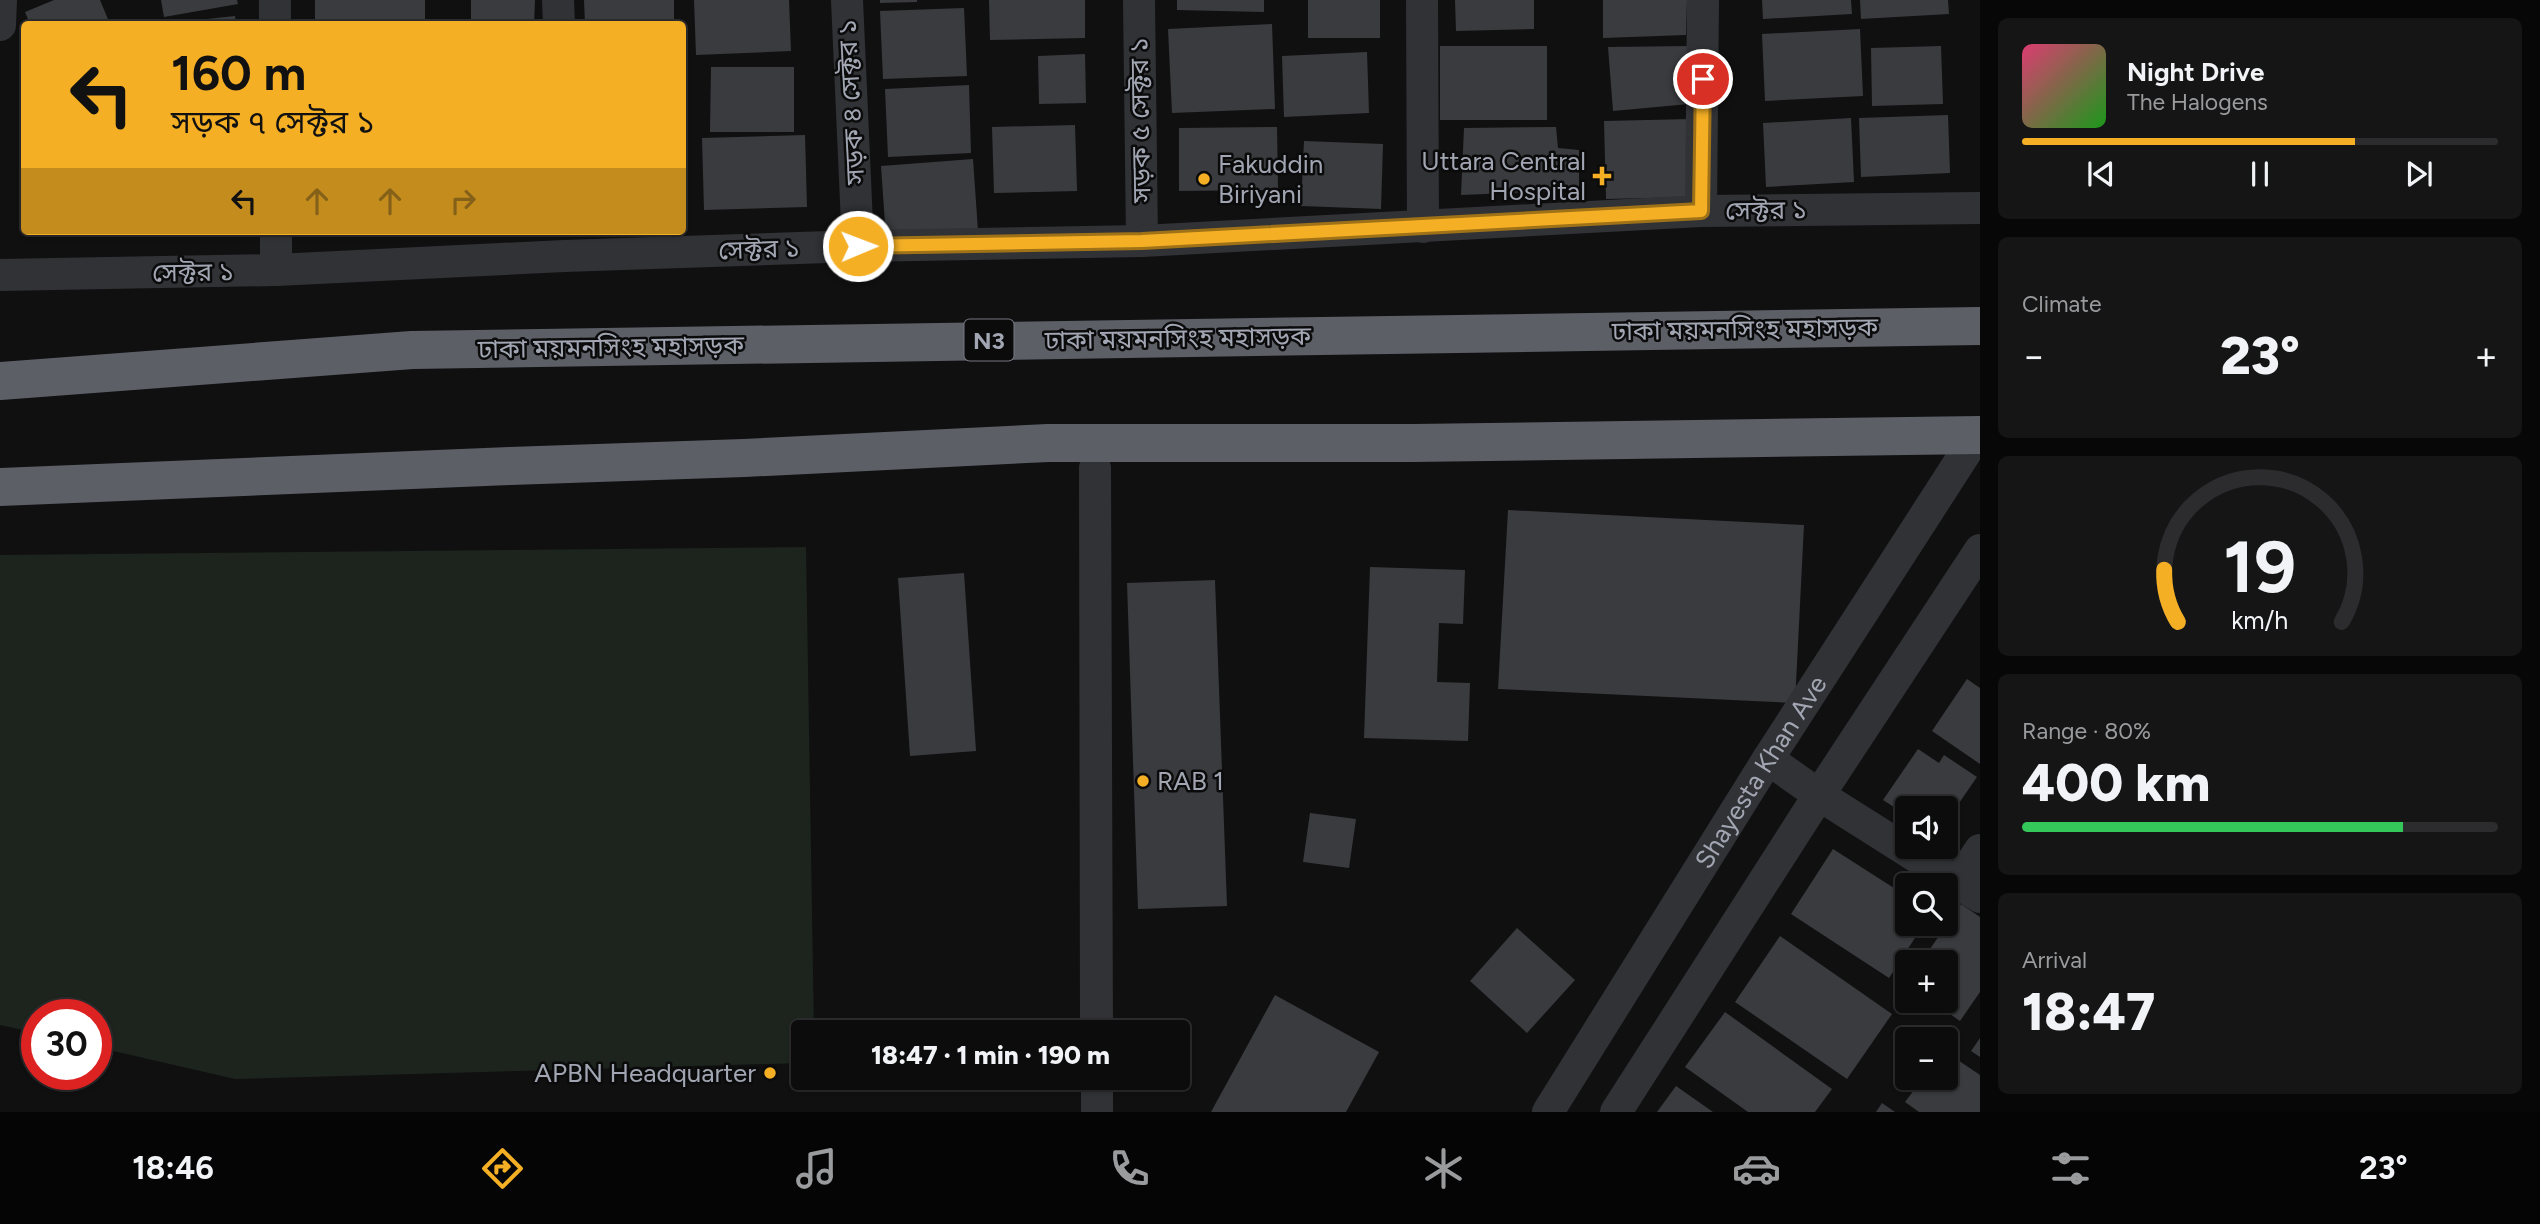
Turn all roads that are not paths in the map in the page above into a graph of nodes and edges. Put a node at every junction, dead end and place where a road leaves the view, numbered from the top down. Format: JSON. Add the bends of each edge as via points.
{"nodes":[{"id":1,"x":1,"y":0,"type":"edge"},
{"id":2,"x":275,"y":0,"type":"edge"},
{"id":3,"x":558,"y":0,"type":"edge"},
{"id":4,"x":846,"y":0,"type":"edge"},
{"id":5,"x":1139,"y":0,"type":"edge"},
{"id":6,"x":1422,"y":0,"type":"edge"},
{"id":7,"x":1703,"y":0,"type":"edge"},
{"id":8,"x":275,"y":21,"type":"edge"},
{"id":9,"x":559,"y":21,"type":"edge"},
{"id":10,"x":0,"y":25,"type":"edge"},
{"id":11,"x":1980,"y":208,"type":"edge"},
{"id":12,"x":1701,"y":211,"type":"junction"},
{"id":13,"x":1423,"y":227,"type":"junction"},
{"id":14,"x":276,"y":235,"type":"edge"},
{"id":15,"x":1142,"y":241,"type":"junction"},
{"id":16,"x":564,"y":244,"type":"edge"},
{"id":17,"x":858,"y":246,"type":"junction"},
{"id":18,"x":276,"y":270,"type":"junction"},
{"id":19,"x":0,"y":275,"type":"edge"},
{"id":20,"x":1980,"y":326,"type":"edge"},
{"id":21,"x":0,"y":381,"type":"edge"},
{"id":22,"x":1978,"y":435,"type":"edge"},
{"id":23,"x":1095,"y":468,"type":"dead end"},
{"id":24,"x":0,"y":488,"type":"edge"},
{"id":25,"x":1980,"y":550,"type":"edge"},
{"id":26,"x":1768,"y":759,"type":"junction"},
{"id":27,"x":1819,"y":795,"type":"junction"},
{"id":28,"x":1980,"y":850,"type":"edge"},
{"id":29,"x":1969,"y":890,"type":"edge"},
{"id":30,"x":1096,"y":1020,"type":"edge"},
{"id":31,"x":1096,"y":1090,"type":"edge"},
{"id":32,"x":1096,"y":1112,"type":"edge"},
{"id":33,"x":1548,"y":1112,"type":"edge"},
{"id":34,"x":1616,"y":1112,"type":"edge"}],
"edges":[{"from":1,"to":10,"type":"street"},
{"from":2,"to":8,"type":"street"},
{"from":3,"to":9,"type":"street"},
{"from":4,"to":17,"type":"street","name":"সড়ক ৪ সেক্টর ১"},
{"from":5,"to":15,"type":"street","name":"সড়ক ৫ সেক্টর ১"},
{"from":6,"to":13,"type":"street"},
{"from":7,"to":12,"type":"street"},
{"from":11,"to":12,"type":"street","name":"সেক্টর ১"},
{"from":12,"to":13,"type":"street","name":"সেক্টর ১"},
{"from":13,"to":15,"type":"street","name":"সেক্টর ১"},
{"from":14,"to":18,"type":"street"},
{"from":15,"to":17,"type":"street","name":"সেক্টর ১"},
{"from":16,"to":17,"type":"street","name":"সেক্টর ১"},
{"from":16,"to":18,"type":"street","name":"সেক্টর ১"},
{"from":18,"to":19,"type":"street","name":"সেক্টর ১"},
{"from":20,"to":21,"type":"highway","name":"ঢাকা ময়মনসিংহ মহাসড়ক","number":"N3","via":[[412,350]]},
{"from":22,"to":24,"type":"highway","via":[[1048,443]]},
{"from":22,"to":26,"type":"street","name":"Shayesta Khan Ave"},
{"from":23,"to":30,"type":"street"},
{"from":25,"to":27,"type":"street"},
{"from":26,"to":27,"type":"street"},
{"from":26,"to":33,"type":"street","name":"Shayesta Khan Ave"},
{"from":27,"to":29,"type":"street"},
{"from":27,"to":34,"type":"street"},
{"from":28,"to":29,"type":"street"},
{"from":31,"to":32,"type":"street"}]}
